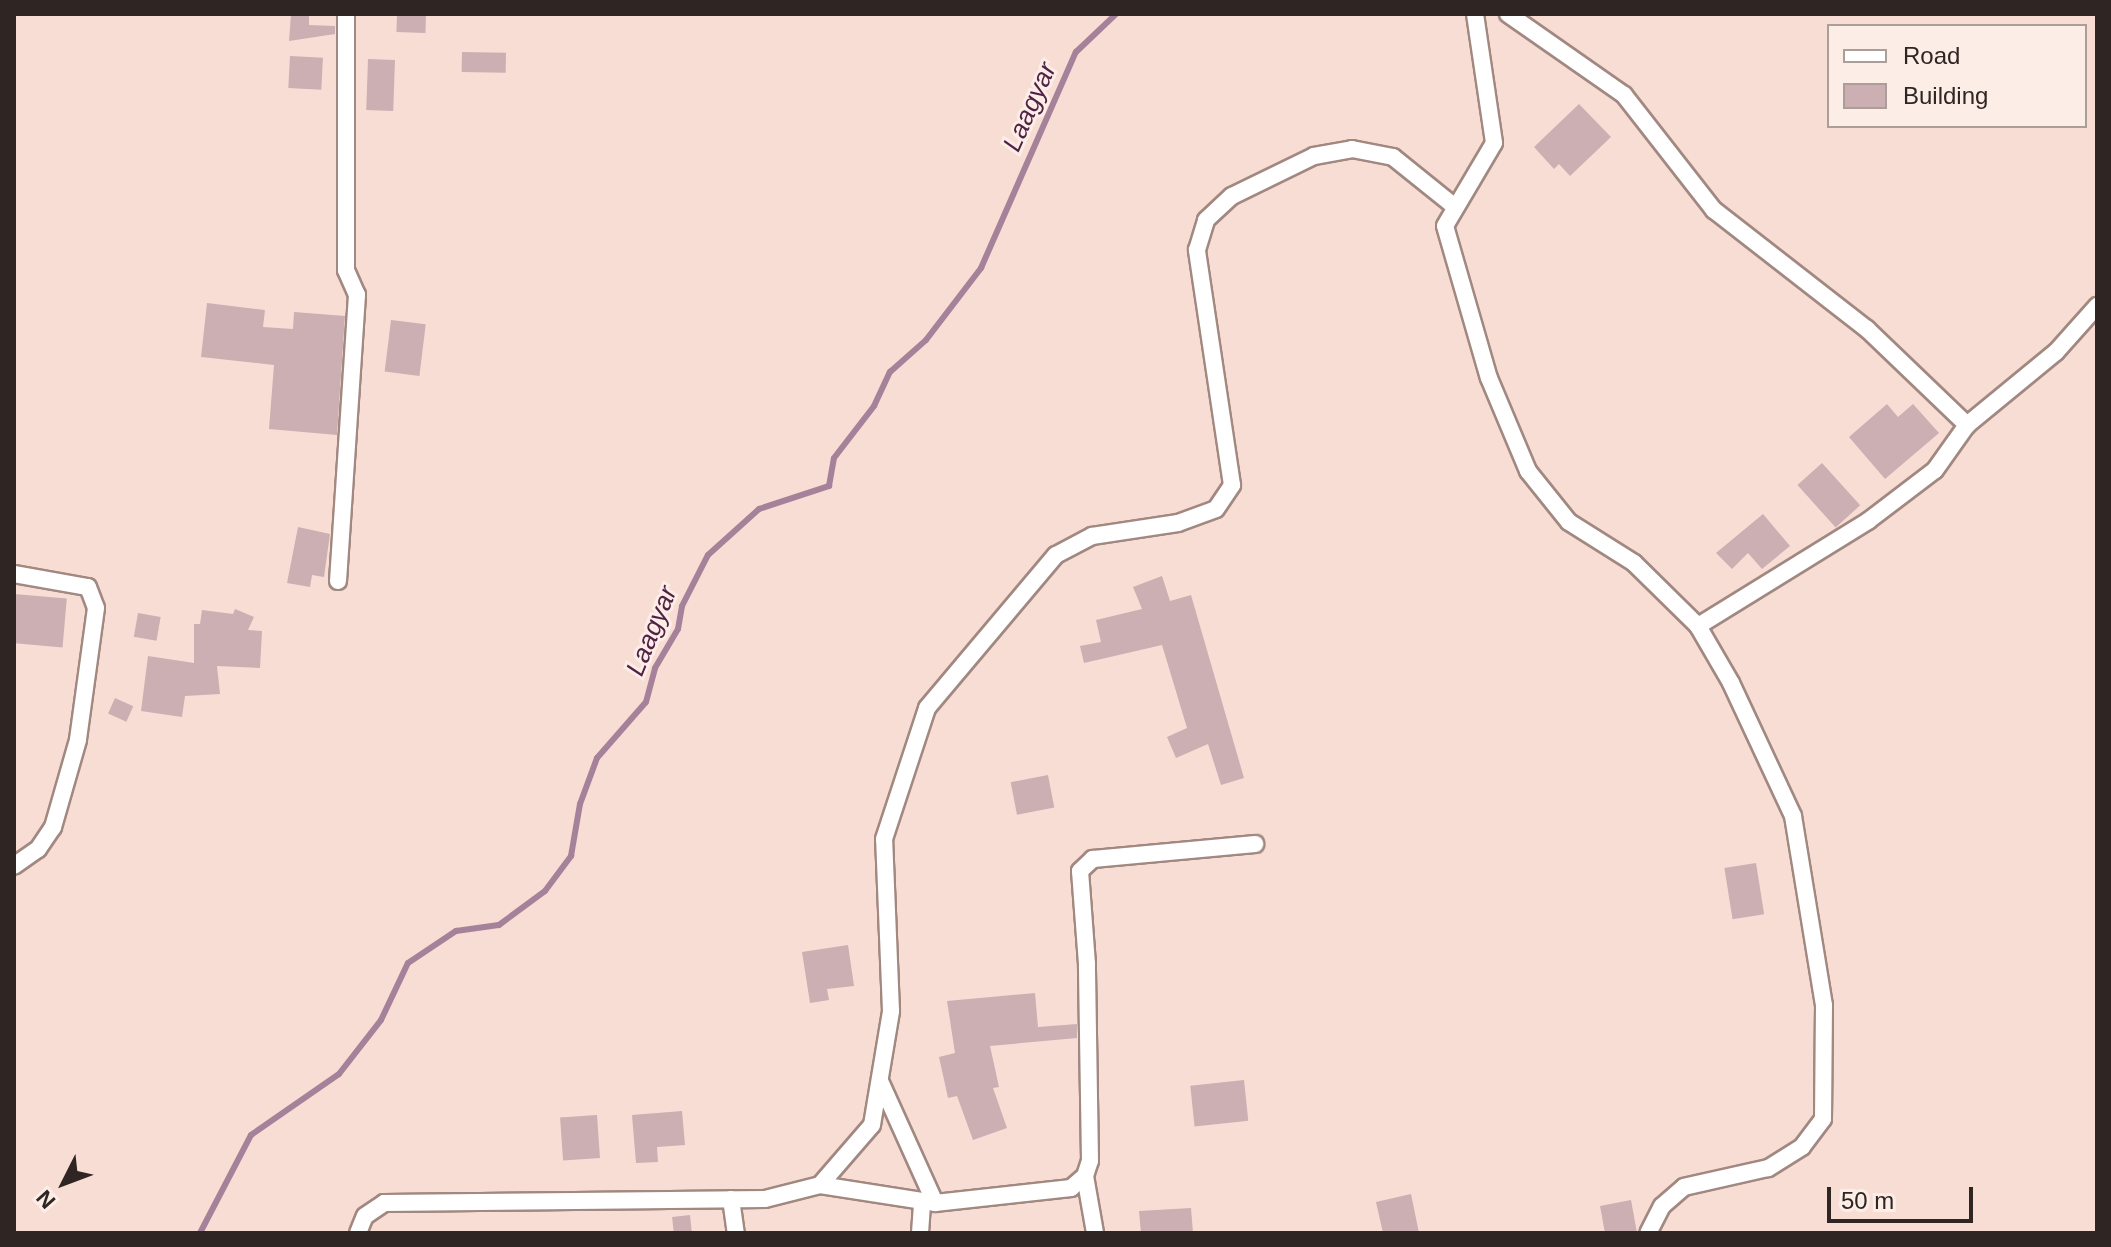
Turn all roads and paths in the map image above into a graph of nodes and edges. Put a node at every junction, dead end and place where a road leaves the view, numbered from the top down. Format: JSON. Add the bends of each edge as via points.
{"nodes":[{"id":1,"x":346,"y":14,"type":"edge"},
{"id":2,"x":1475,"y":14,"type":"edge"},
{"id":3,"x":1508,"y":14,"type":"edge"},
{"id":4,"x":1454,"y":206,"type":"junction"},
{"id":5,"x":2097,"y":306,"type":"edge"},
{"id":6,"x":1967,"y":425,"type":"junction"},
{"id":7,"x":14,"y":574,"type":"edge"},
{"id":8,"x":338,"y":581,"type":"dead end"},
{"id":9,"x":1698,"y":626,"type":"junction"},
{"id":10,"x":1255,"y":844,"type":"dead end"},
{"id":11,"x":14,"y":866,"type":"edge"},
{"id":12,"x":880,"y":1079,"type":"junction"},
{"id":13,"x":1085,"y":1176,"type":"junction"},
{"id":14,"x":820,"y":1185,"type":"junction"},
{"id":15,"x":731,"y":1199,"type":"junction"},
{"id":16,"x":928,"y":1202,"type":"junction"},
{"id":17,"x":358,"y":1233,"type":"edge"},
{"id":18,"x":736,"y":1233,"type":"edge"},
{"id":19,"x":920,"y":1233,"type":"edge"},
{"id":20,"x":1095,"y":1233,"type":"edge"},
{"id":21,"x":1648,"y":1233,"type":"edge"}],
"edges":[{"from":1,"to":8,"type":"street","via":[[346,270],[357,295]]},
{"from":2,"to":4,"type":"street","via":[[1494,143]]},
{"from":3,"to":6,"type":"street","via":[[1624,95],[1714,210],[1867,329]]},
{"from":4,"to":9,"type":"street","via":[[1445,226],[1489,378],[1528,471],[1569,522],[1634,563]]},
{"from":4,"to":12,"type":"street","via":[[1393,157],[1352,149],[1314,156],[1232,196],[1206,220],[1197,250],[1232,485],[1216,509],[1178,523],[1092,536],[1056,555],[927,708],[884,839],[891,1011]]},
{"from":5,"to":6,"type":"street","via":[[2056,352]]},
{"from":6,"to":9,"type":"street","via":[[1935,470],[1868,521]]},
{"from":7,"to":11,"type":"street","via":[[88,587],[96,608],[78,740],[53,827],[38,849]]},
{"from":9,"to":21,"type":"street","via":[[1731,683],[1793,816],[1824,1005],[1823,1119],[1802,1147],[1768,1168],[1684,1187],[1662,1206]]},
{"from":10,"to":13,"type":"street","via":[[1093,859],[1080,871],[1087,964],[1090,1161]]},
{"from":12,"to":14,"type":"street","via":[[872,1125]]},
{"from":12,"to":16,"type":"street"},
{"from":13,"to":16,"type":"street","via":[[1071,1188]]},
{"from":13,"to":20,"type":"street"},
{"from":14,"to":15,"type":"street","via":[[765,1199]]},
{"from":14,"to":16,"type":"street"},
{"from":15,"to":17,"type":"street","via":[[384,1203],[365,1216]]},
{"from":15,"to":18,"type":"street"},
{"from":16,"to":19,"type":"street"}]}
